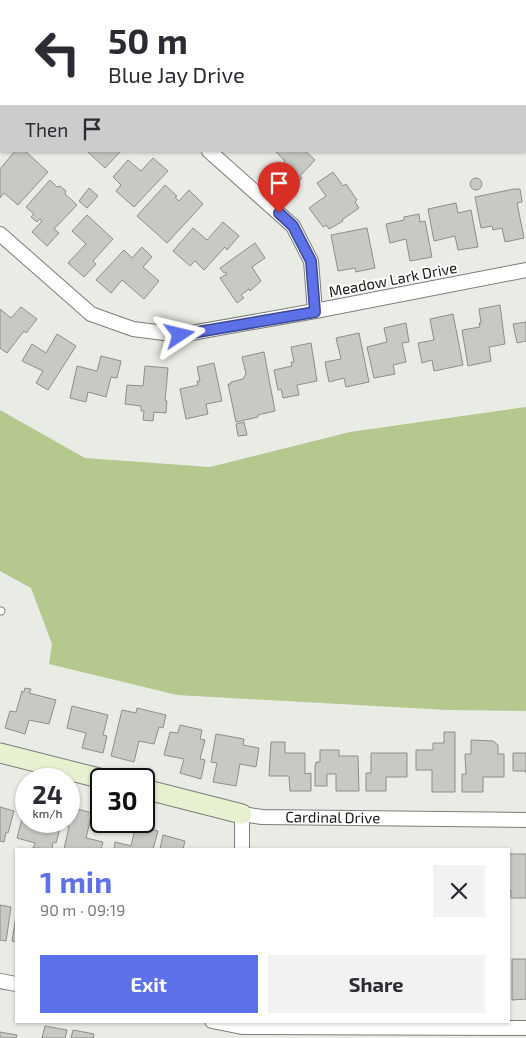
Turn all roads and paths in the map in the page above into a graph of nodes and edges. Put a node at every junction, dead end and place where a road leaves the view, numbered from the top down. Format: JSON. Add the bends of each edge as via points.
{"nodes":[{"id":1,"x":210,"y":152,"type":"edge"},
{"id":2,"x":0,"y":234,"type":"edge"},
{"id":3,"x":526,"y":270,"type":"edge"},
{"id":4,"x":315,"y":312,"type":"junction"},
{"id":5,"x":0,"y":753,"type":"edge"},
{"id":6,"x":90,"y":776,"type":"edge"},
{"id":7,"x":155,"y":792,"type":"edge"},
{"id":8,"x":242,"y":814,"type":"junction"},
{"id":9,"x":526,"y":820,"type":"edge"},
{"id":10,"x":242,"y":848,"type":"edge"},
{"id":11,"x":0,"y":981,"type":"edge"},
{"id":12,"x":15,"y":984,"type":"edge"},
{"id":13,"x":220,"y":1023,"type":"edge"},
{"id":14,"x":526,"y":1028,"type":"edge"},
{"id":15,"x":242,"y":1029,"type":"edge"}],
"edges":[{"from":1,"to":4,"type":"street","via":[[293,226],[311,261]]},
{"from":2,"to":4,"type":"street","name":"Meadow Lark Drive","via":[[91,314],[133,329],[180,335]]},
{"from":3,"to":4,"type":"street","name":"Meadow Lark Drive"},
{"from":5,"to":6,"type":"street"},
{"from":7,"to":8,"type":"street","name":"Cardinal Drive"},
{"from":8,"to":9,"type":"street","name":"Cardinal Drive","via":[[262,817]]},
{"from":8,"to":10,"type":"street"},
{"from":11,"to":12,"type":"street"},
{"from":13,"to":15,"type":"street"},
{"from":14,"to":15,"type":"street"}]}
